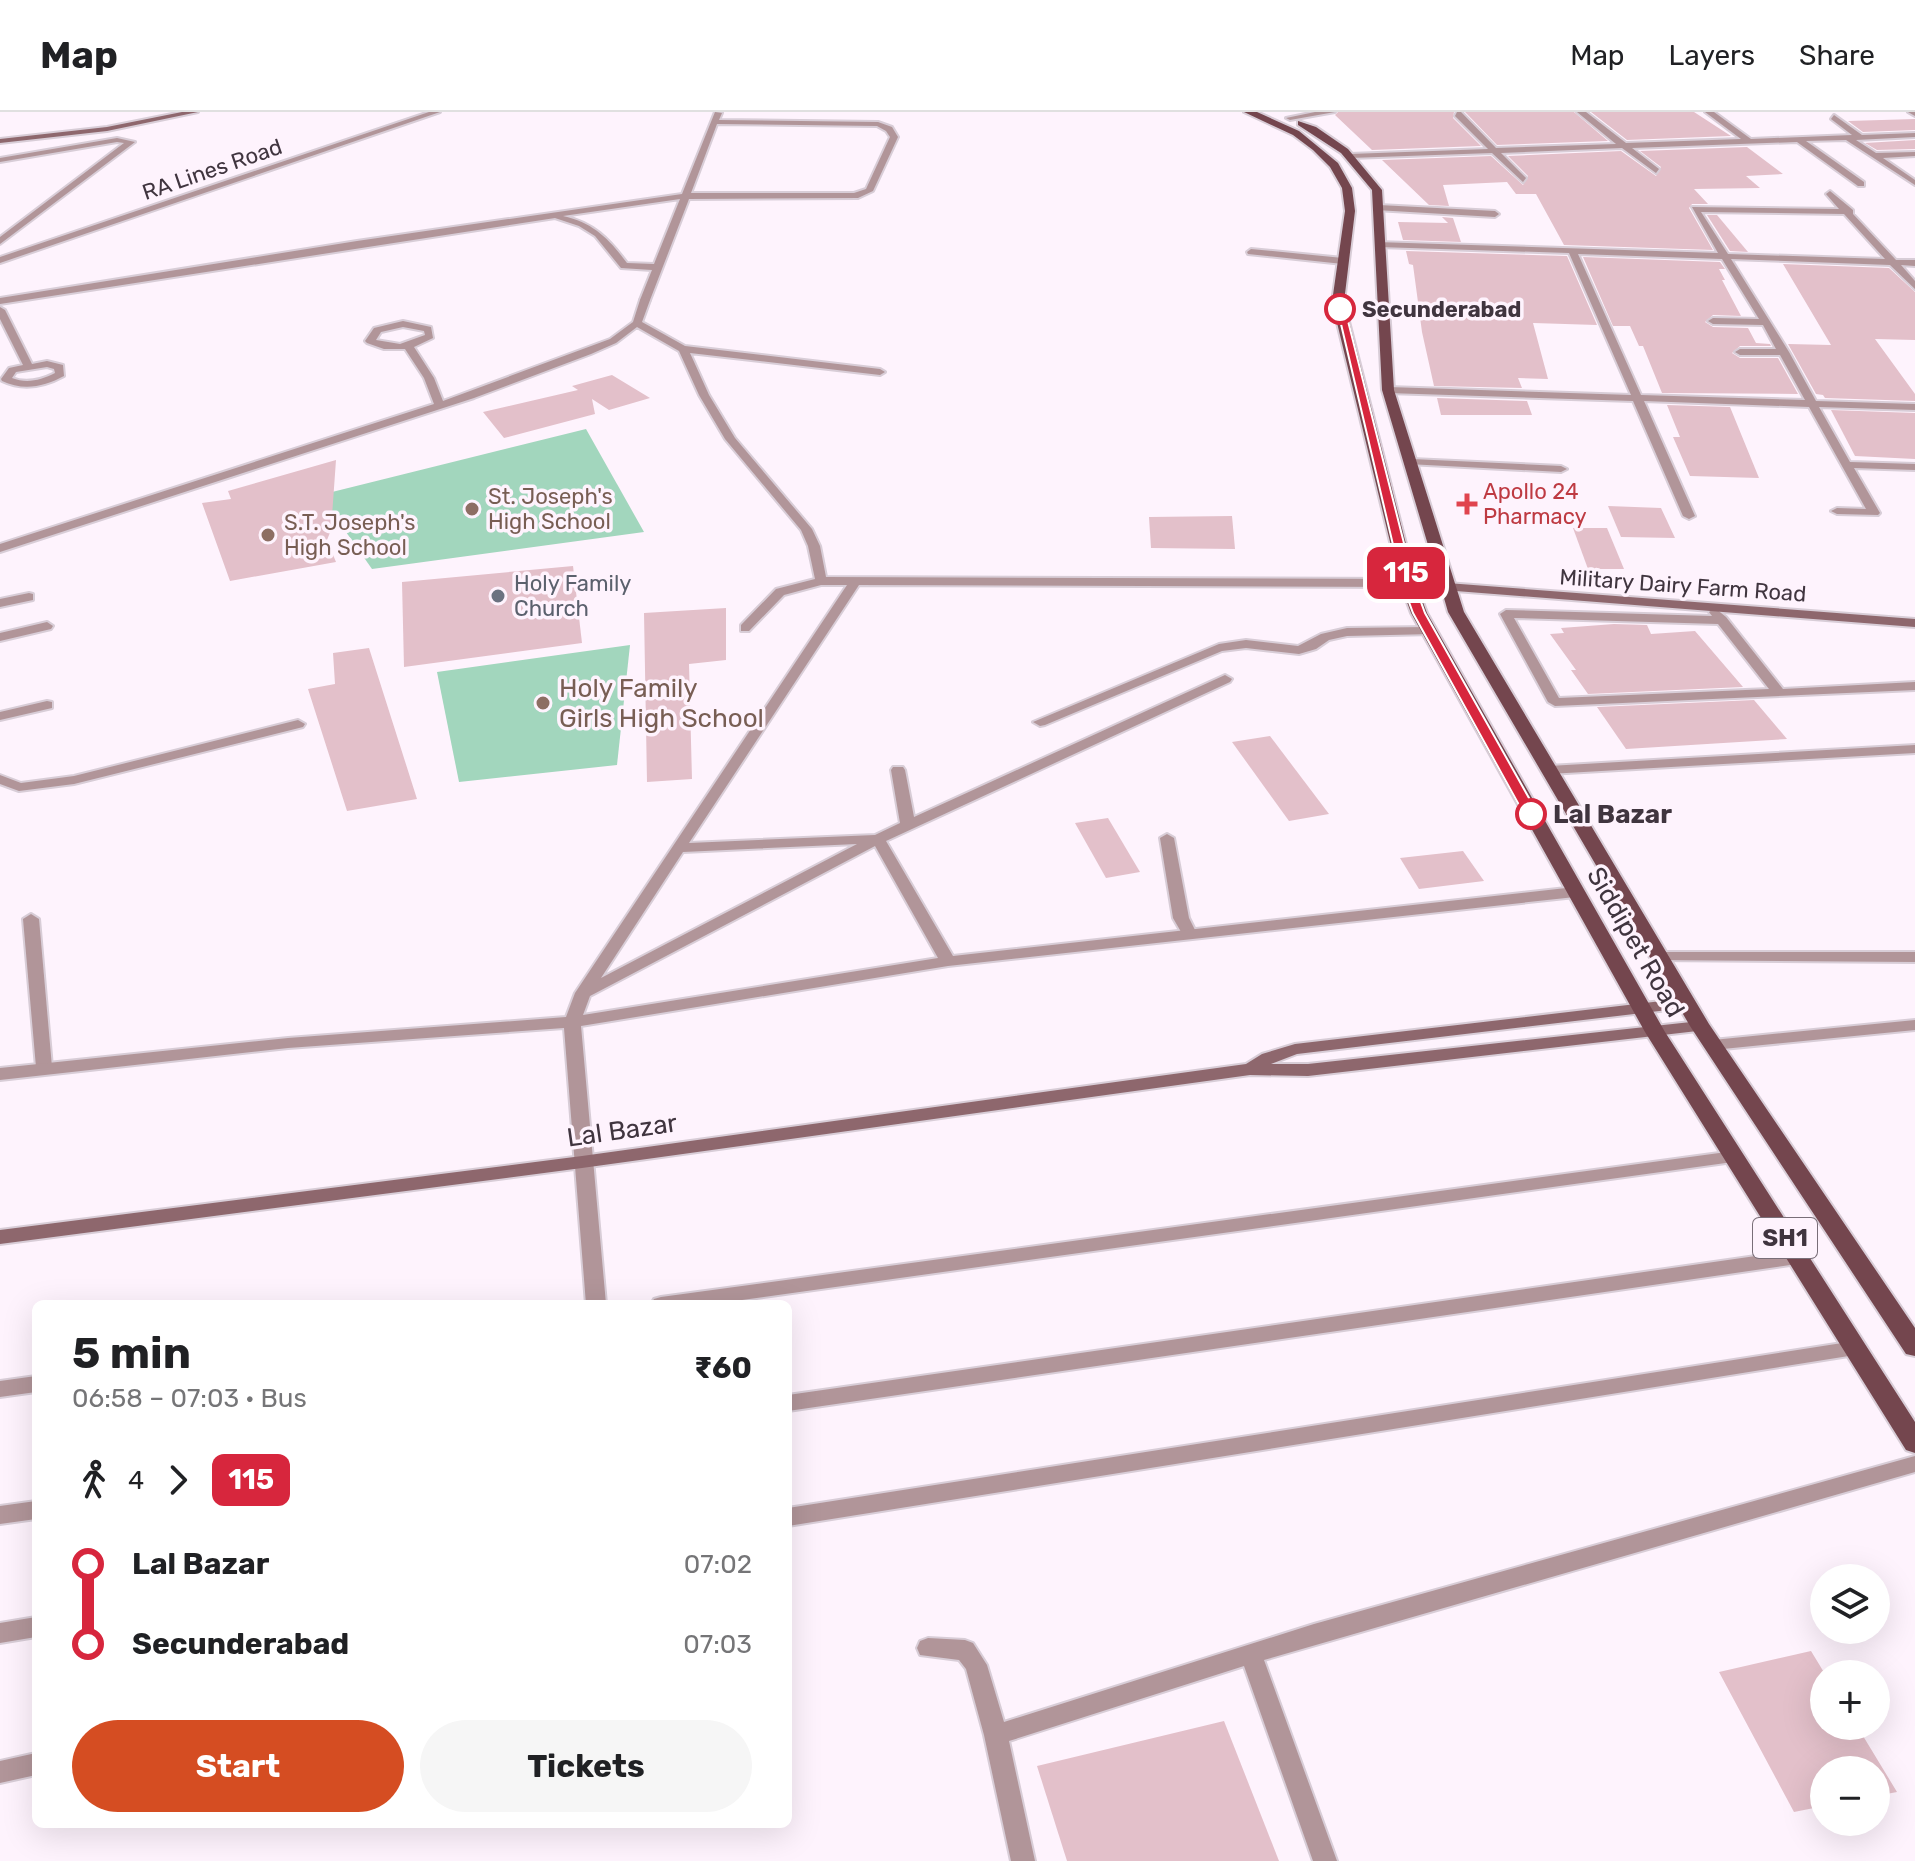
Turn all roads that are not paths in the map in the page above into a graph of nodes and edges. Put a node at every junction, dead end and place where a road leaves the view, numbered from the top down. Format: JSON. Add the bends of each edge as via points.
{"nodes":[{"id":1,"x":194,"y":112,"type":"edge"},
{"id":2,"x":436,"y":112,"type":"edge"},
{"id":3,"x":719,"y":112,"type":"edge"},
{"id":4,"x":1249,"y":112,"type":"edge"},
{"id":5,"x":1276,"y":112,"type":"edge"},
{"id":6,"x":1331,"y":112,"type":"edge"},
{"id":7,"x":1581,"y":112,"type":"edge"},
{"id":8,"x":1709,"y":112,"type":"edge"},
{"id":9,"x":1458,"y":114,"type":"dead end"},
{"id":10,"x":1834,"y":117,"type":"dead end"},
{"id":11,"x":1290,"y":118,"type":"junction"},
{"id":12,"x":714,"y":122,"type":"junction"},
{"id":13,"x":1915,"y":135,"type":"edge"},
{"id":14,"x":1847,"y":137,"type":"junction"},
{"id":15,"x":1860,"y":137,"type":"junction"},
{"id":16,"x":1798,"y":139,"type":"junction"},
{"id":17,"x":0,"y":141,"type":"edge"},
{"id":18,"x":1749,"y":141,"type":"junction"},
{"id":19,"x":1624,"y":145,"type":"junction"},
{"id":20,"x":1493,"y":150,"type":"junction"},
{"id":21,"x":1915,"y":154,"type":"edge"},
{"id":22,"x":1350,"y":156,"type":"junction"},
{"id":23,"x":1874,"y":156,"type":"junction"},
{"id":24,"x":0,"y":160,"type":"edge"},
{"id":25,"x":1656,"y":171,"type":"dead end"},
{"id":26,"x":1523,"y":180,"type":"dead end"},
{"id":27,"x":1914,"y":183,"type":"edge"},
{"id":28,"x":1861,"y":184,"type":"dead end"},
{"id":29,"x":1830,"y":194,"type":"dead end"},
{"id":30,"x":685,"y":196,"type":"junction"},
{"id":31,"x":1379,"y":208,"type":"junction"},
{"id":32,"x":1850,"y":212,"type":"junction"},
{"id":33,"x":1495,"y":214,"type":"dead end"},
{"id":34,"x":549,"y":216,"type":"junction"},
{"id":35,"x":0,"y":241,"type":"edge"},
{"id":36,"x":1379,"y":244,"type":"junction"},
{"id":37,"x":1572,"y":250,"type":"junction"},
{"id":38,"x":1251,"y":252,"type":"dead end"},
{"id":39,"x":1723,"y":254,"type":"junction"},
{"id":40,"x":0,"y":260,"type":"edge"},
{"id":41,"x":1343,"y":261,"type":"junction"},
{"id":42,"x":1893,"y":263,"type":"junction"},
{"id":43,"x":1915,"y":263,"type":"edge"},
{"id":44,"x":657,"y":267,"type":"junction"},
{"id":45,"x":1915,"y":286,"type":"edge"},
{"id":46,"x":0,"y":301,"type":"edge"},
{"id":47,"x":0,"y":310,"type":"edge"},
{"id":48,"x":1713,"y":321,"type":"dead end"},
{"id":49,"x":1766,"y":322,"type":"junction"},
{"id":50,"x":637,"y":323,"type":"junction"},
{"id":51,"x":408,"y":346,"type":"junction"},
{"id":52,"x":683,"y":349,"type":"junction"},
{"id":53,"x":1740,"y":352,"type":"dead end"},
{"id":54,"x":1784,"y":352,"type":"junction"},
{"id":55,"x":28,"y":365,"type":"junction"},
{"id":56,"x":880,"y":372,"type":"dead end"},
{"id":57,"x":1388,"y":390,"type":"junction"},
{"id":58,"x":1638,"y":397,"type":"junction"},
{"id":59,"x":1814,"y":404,"type":"junction"},
{"id":60,"x":440,"y":406,"type":"junction"},
{"id":61,"x":1915,"y":407,"type":"edge"},
{"id":62,"x":1412,"y":462,"type":"junction"},
{"id":63,"x":1849,"y":465,"type":"junction"},
{"id":64,"x":1915,"y":467,"type":"edge"},
{"id":65,"x":1561,"y":469,"type":"dead end"},
{"id":66,"x":1837,"y":511,"type":"dead end"},
{"id":67,"x":1689,"y":516,"type":"dead end"},
{"id":68,"x":0,"y":548,"type":"edge"},
{"id":69,"x":856,"y":580,"type":"junction"},
{"id":70,"x":821,"y":581,"type":"junction"},
{"id":71,"x":1408,"y":583,"type":"junction"},
{"id":72,"x":1447,"y":587,"type":"junction"},
{"id":73,"x":29,"y":597,"type":"dead end"},
{"id":74,"x":0,"y":603,"type":"edge"},
{"id":75,"x":1712,"y":608,"type":"junction"},
{"id":76,"x":1722,"y":620,"type":"junction"},
{"id":77,"x":1915,"y":623,"type":"edge"},
{"id":78,"x":47,"y":626,"type":"dead end"},
{"id":79,"x":745,"y":628,"type":"dead end"},
{"id":80,"x":1429,"y":631,"type":"junction"},
{"id":81,"x":0,"y":637,"type":"edge"},
{"id":82,"x":1225,"y":679,"type":"dead end"},
{"id":83,"x":1915,"y":686,"type":"edge"},
{"id":84,"x":1779,"y":693,"type":"junction"},
{"id":85,"x":47,"y":705,"type":"dead end"},
{"id":86,"x":0,"y":716,"type":"edge"},
{"id":87,"x":1040,"y":722,"type":"dead end"},
{"id":88,"x":298,"y":724,"type":"dead end"},
{"id":89,"x":1915,"y":749,"type":"edge"},
{"id":90,"x":898,"y":770,"type":"dead end"},
{"id":91,"x":1549,"y":770,"type":"junction"},
{"id":92,"x":0,"y":779,"type":"edge"},
{"id":93,"x":908,"y":825,"type":"junction"},
{"id":94,"x":1167,"y":838,"type":"dead end"},
{"id":95,"x":878,"y":839,"type":"junction"},
{"id":96,"x":677,"y":848,"type":"junction"},
{"id":97,"x":1575,"y":892,"type":"junction"},
{"id":98,"x":31,"y":919,"type":"dead end"},
{"id":99,"x":1189,"y":934,"type":"junction"},
{"id":100,"x":1660,"y":957,"type":"junction"},
{"id":101,"x":1915,"y":957,"type":"edge"},
{"id":102,"x":948,"y":961,"type":"junction"},
{"id":103,"x":583,"y":993,"type":"junction"},
{"id":104,"x":1687,"y":1003,"type":"junction"},
{"id":105,"x":1643,"y":1010,"type":"junction"},
{"id":106,"x":572,"y":1022,"type":"junction"},
{"id":107,"x":1915,"y":1025,"type":"edge"},
{"id":108,"x":1655,"y":1032,"type":"junction"},
{"id":109,"x":1707,"y":1036,"type":"junction"},
{"id":110,"x":44,"y":1067,"type":"junction"},
{"id":111,"x":1250,"y":1069,"type":"junction"},
{"id":112,"x":0,"y":1074,"type":"edge"},
{"id":113,"x":1734,"y":1157,"type":"junction"},
{"id":114,"x":582,"y":1162,"type":"junction"},
{"id":115,"x":0,"y":1237,"type":"edge"},
{"id":116,"x":1797,"y":1257,"type":"junction"},
{"id":117,"x":596,"y":1300,"type":"edge"},
{"id":118,"x":690,"y":1300,"type":"edge"},
{"id":119,"x":1915,"y":1347,"type":"edge"},
{"id":120,"x":1855,"y":1348,"type":"junction"},
{"id":121,"x":32,"y":1385,"type":"edge"},
{"id":122,"x":0,"y":1389,"type":"edge"},
{"id":123,"x":792,"y":1402,"type":"edge"},
{"id":124,"x":1915,"y":1443,"type":"edge"},
{"id":125,"x":1915,"y":1464,"type":"edge"},
{"id":126,"x":32,"y":1511,"type":"edge"},
{"id":127,"x":0,"y":1515,"type":"edge"},
{"id":128,"x":792,"y":1516,"type":"edge"},
{"id":129,"x":32,"y":1628,"type":"edge"},
{"id":130,"x":0,"y":1633,"type":"edge"},
{"id":131,"x":928,"y":1648,"type":"dead end"},
{"id":132,"x":1251,"y":1654,"type":"junction"},
{"id":133,"x":996,"y":1735,"type":"junction"},
{"id":134,"x":32,"y":1765,"type":"edge"},
{"id":135,"x":0,"y":1772,"type":"edge"},
{"id":136,"x":1023,"y":1861,"type":"edge"},
{"id":137,"x":1325,"y":1861,"type":"edge"}],
"edges":[{"from":1,"to":17,"type":"main road"},
{"from":2,"to":40,"type":"street","name":"RA Lines Road"},
{"from":3,"to":12,"type":"street"},
{"from":4,"to":41,"type":"main road","name":"Siddipet Road","number":"SH1","via":[[1296,133],[1334,165],[1347,188],[1350,211]]},
{"from":5,"to":11,"type":"main road","name":"Siddipet Road","number":"SH1"},
{"from":6,"to":11,"type":"street"},
{"from":7,"to":19,"type":"street"},
{"from":8,"to":18,"type":"street"},
{"from":9,"to":20,"type":"street"},
{"from":10,"to":15,"type":"street"},
{"from":11,"to":22,"type":"main road","name":"Siddipet Road","number":"SH1"},
{"from":12,"to":30,"type":"street"},
{"from":12,"to":30,"type":"street","via":[[878,124],[894,137],[869,191],[855,196]]},
{"from":13,"to":15,"type":"street"},
{"from":14,"to":15,"type":"street"},
{"from":14,"to":16,"type":"street"},
{"from":14,"to":23,"type":"street"},
{"from":16,"to":18,"type":"street"},
{"from":16,"to":28,"type":"street"},
{"from":18,"to":19,"type":"street"},
{"from":19,"to":20,"type":"street"},
{"from":19,"to":25,"type":"street"},
{"from":20,"to":22,"type":"street"},
{"from":20,"to":26,"type":"street"},
{"from":21,"to":23,"type":"street"},
{"from":22,"to":31,"type":"main road","name":"Siddipet Road","number":"SH1","via":[[1377,190]]},
{"from":23,"to":27,"type":"street"},
{"from":24,"to":35,"type":"street","via":[[131,142]]},
{"from":29,"to":32,"type":"street"},
{"from":30,"to":34,"type":"street"},
{"from":30,"to":44,"type":"street"},
{"from":31,"to":33,"type":"street"},
{"from":31,"to":36,"type":"main road","name":"Siddipet Road","number":"SH1"},
{"from":32,"to":39,"type":"street","via":[[1695,209]]},
{"from":32,"to":42,"type":"street"},
{"from":34,"to":44,"type":"street","via":[[596,230],[624,266]]},
{"from":34,"to":46,"type":"street"},
{"from":36,"to":37,"type":"street"},
{"from":36,"to":57,"type":"main road","name":"Siddipet Road","number":"SH1"},
{"from":37,"to":39,"type":"street"},
{"from":37,"to":58,"type":"street"},
{"from":38,"to":41,"type":"street"},
{"from":39,"to":42,"type":"street"},
{"from":39,"to":49,"type":"street"},
{"from":41,"to":71,"type":"main road","name":"Siddipet Road","number":"SH1","via":[[1338,302]]},
{"from":42,"to":43,"type":"street"},
{"from":42,"to":45,"type":"street"},
{"from":44,"to":50,"type":"street"},
{"from":47,"to":55,"type":"street"},
{"from":48,"to":49,"type":"street"},
{"from":49,"to":54,"type":"street"},
{"from":50,"to":52,"type":"street"},
{"from":50,"to":60,"type":"street","via":[[588,352]]},
{"from":51,"to":51,"type":"street","via":[[425,340],[430,332],[403,324],[384,327],[370,337],[380,346]]},
{"from":51,"to":60,"type":"street"},
{"from":52,"to":56,"type":"street"},
{"from":52,"to":70,"type":"street","via":[[730,439],[806,529]]},
{"from":53,"to":54,"type":"street"},
{"from":54,"to":59,"type":"street"},
{"from":55,"to":55,"type":"street","via":[[47,364],[62,370],[39,383],[14,384],[6,379]]},
{"from":57,"to":58,"type":"street"},
{"from":57,"to":62,"type":"main road","name":"Siddipet Road","number":"SH1"},
{"from":58,"to":59,"type":"street"},
{"from":58,"to":67,"type":"street"},
{"from":59,"to":61,"type":"street"},
{"from":59,"to":63,"type":"street"},
{"from":60,"to":68,"type":"street"},
{"from":62,"to":65,"type":"street"},
{"from":62,"to":72,"type":"main road","name":"Siddipet Road","number":"SH1"},
{"from":63,"to":64,"type":"street"},
{"from":63,"to":66,"type":"street","via":[[1874,513]]},
{"from":69,"to":70,"type":"street"},
{"from":69,"to":71,"type":"street"},
{"from":69,"to":96,"type":"street"},
{"from":70,"to":79,"type":"street","via":[[780,592]]},
{"from":71,"to":72,"type":"main road"},
{"from":71,"to":80,"type":"main road","name":"Siddipet Road","number":"SH1"},
{"from":72,"to":75,"type":"main road","name":"Military Dairy Farm Road"},
{"from":72,"to":91,"type":"main road","name":"Siddipet Road","number":"SH1","via":[[1456,612]]},
{"from":73,"to":74,"type":"street"},
{"from":75,"to":76,"type":"street"},
{"from":75,"to":77,"type":"main road","name":"Military Dairy Farm Road"},
{"from":76,"to":84,"type":"street"},
{"from":76,"to":84,"type":"street","via":[[1506,614],[1555,702]]},
{"from":78,"to":81,"type":"street"},
{"from":80,"to":87,"type":"street","via":[[1347,632],[1299,650],[1246,644],[1219,648]]},
{"from":80,"to":97,"type":"main road","name":"Siddipet Road","number":"SH1"},
{"from":82,"to":93,"type":"street"},
{"from":83,"to":84,"type":"street"},
{"from":85,"to":86,"type":"street"},
{"from":88,"to":92,"type":"street","via":[[74,780],[19,787]]},
{"from":89,"to":91,"type":"street"},
{"from":90,"to":93,"type":"street"},
{"from":91,"to":100,"type":"main road","name":"Siddipet Road","number":"SH1"},
{"from":93,"to":95,"type":"street"},
{"from":94,"to":99,"type":"street","via":[[1181,918]]},
{"from":95,"to":96,"type":"street"},
{"from":95,"to":102,"type":"street"},
{"from":95,"to":103,"type":"street"},
{"from":96,"to":103,"type":"street"},
{"from":97,"to":99,"type":"street"},
{"from":97,"to":105,"type":"main road","name":"Siddipet Road","number":"SH1"},
{"from":98,"to":110,"type":"street"},
{"from":99,"to":102,"type":"street"},
{"from":100,"to":101,"type":"street"},
{"from":100,"to":104,"type":"main road","name":"Siddipet Road","number":"SH1"},
{"from":102,"to":106,"type":"street"},
{"from":103,"to":106,"type":"street"},
{"from":104,"to":105,"type":"main road","name":"Lal Bazar"},
{"from":104,"to":109,"type":"main road","name":"Siddipet Road","number":"SH1"},
{"from":105,"to":108,"type":"main road","name":"Siddipet Road","number":"SH1"},
{"from":105,"to":111,"type":"main road","name":"Lal Bazar","via":[[1295,1049]]},
{"from":106,"to":110,"type":"street"},
{"from":106,"to":114,"type":"street"},
{"from":107,"to":109,"type":"street"},
{"from":108,"to":109,"type":"main road","name":"Lal Bazar"},
{"from":108,"to":111,"type":"main road","name":"Lal Bazar","via":[[1308,1070]]},
{"from":108,"to":113,"type":"main road","name":"Siddipet Road","number":"SH1"},
{"from":109,"to":119,"type":"main road","name":"Siddipet Road","number":"SH1"},
{"from":110,"to":112,"type":"street"},
{"from":111,"to":114,"type":"main road","name":"Lal Bazar"},
{"from":113,"to":116,"type":"main road","name":"Siddipet Road","number":"SH1"},
{"from":113,"to":118,"type":"street"},
{"from":114,"to":115,"type":"main road","name":"Lal Bazar"},
{"from":114,"to":117,"type":"street"},
{"from":116,"to":120,"type":"main road","name":"Siddipet Road","number":"SH1"},
{"from":116,"to":123,"type":"street"},
{"from":120,"to":124,"type":"main road","name":"Siddipet Road","number":"SH1"},
{"from":120,"to":128,"type":"street"},
{"from":121,"to":122,"type":"street"},
{"from":125,"to":132,"type":"street"},
{"from":126,"to":127,"type":"street"},
{"from":129,"to":130,"type":"street"},
{"from":131,"to":133,"type":"street","via":[[965,1650],[976,1665]]},
{"from":132,"to":133,"type":"street"},
{"from":132,"to":137,"type":"street"},
{"from":133,"to":136,"type":"street"},
{"from":134,"to":135,"type":"street"}]}
